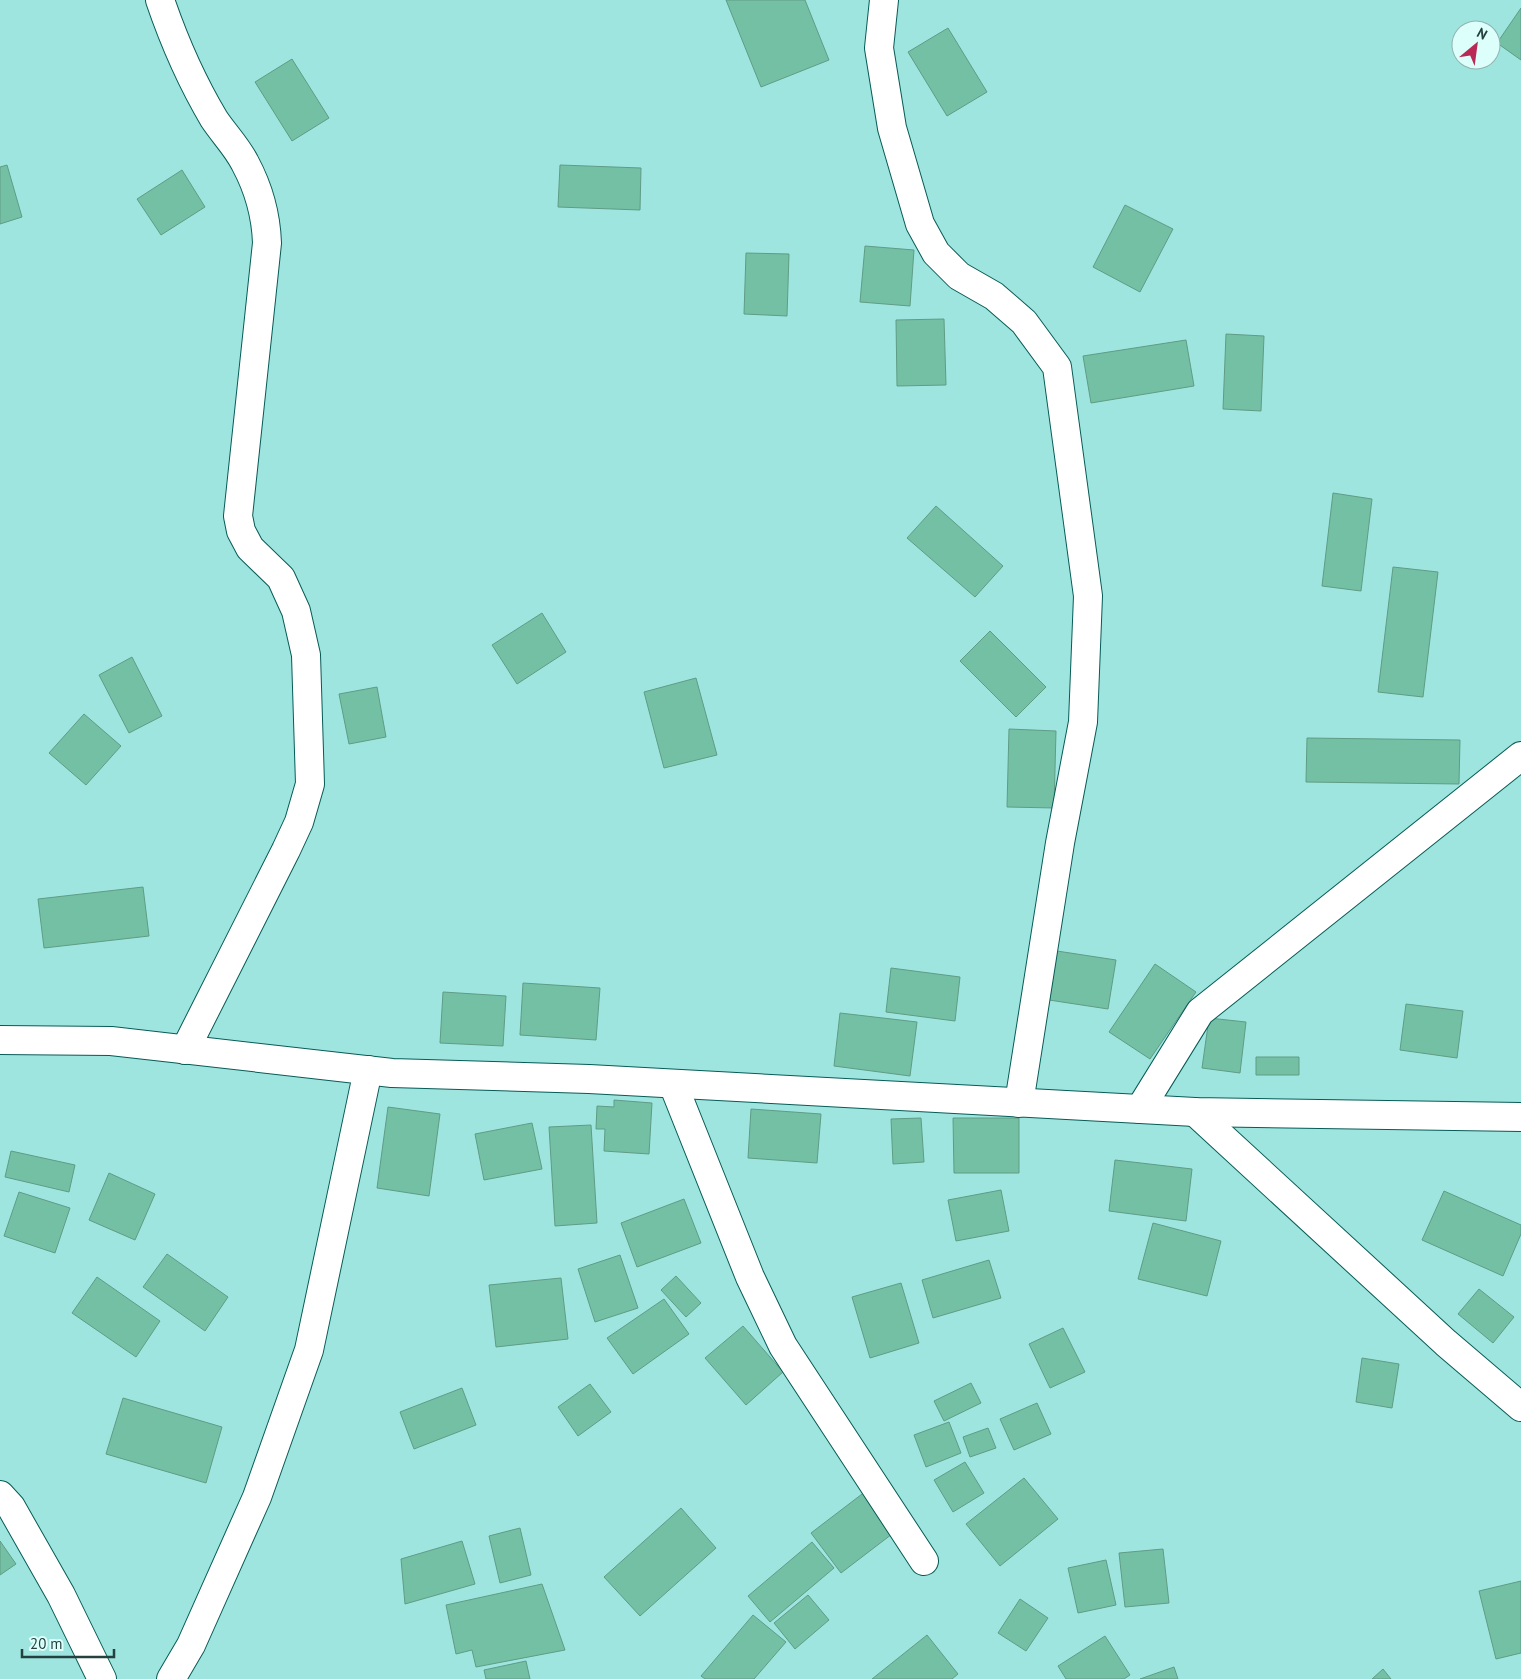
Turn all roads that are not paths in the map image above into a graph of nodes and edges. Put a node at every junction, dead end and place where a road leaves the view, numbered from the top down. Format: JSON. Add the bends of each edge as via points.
{"nodes":[{"id":1,"x":160,"y":0,"type":"edge"},
{"id":2,"x":884,"y":0,"type":"edge"},
{"id":3,"x":1521,"y":756,"type":"edge"},
{"id":4,"x":0,"y":1040,"type":"edge"},
{"id":5,"x":185,"y":1050,"type":"junction"},
{"id":6,"x":368,"y":1070,"type":"junction"},
{"id":7,"x":673,"y":1084,"type":"junction"},
{"id":8,"x":1019,"y":1103,"type":"junction"},
{"id":9,"x":1140,"y":1109,"type":"junction"},
{"id":10,"x":1195,"y":1112,"type":"junction"},
{"id":11,"x":1521,"y":1117,"type":"edge"},
{"id":12,"x":1521,"y":1407,"type":"edge"},
{"id":13,"x":0,"y":1495,"type":"edge"},
{"id":14,"x":924,"y":1561,"type":"dead end"},
{"id":15,"x":102,"y":1679,"type":"edge"},
{"id":16,"x":171,"y":1679,"type":"edge"}],
"edges":[{"from":1,"to":5,"type":"street","via":[[172,37],[214,118],[245,162],[262,202],[266,222],[267,243],[238,516],[250,548],[281,578],[296,611],[306,655],[310,784],[299,822],[286,850]]},
{"from":2,"to":8,"type":"street","via":[[879,48],[892,128],[920,224],[936,253],[959,276],[994,296],[1024,322],[1057,367],[1088,596],[1083,722],[1060,843]]},
{"from":3,"to":9,"type":"street","via":[[1200,1012]]},
{"from":4,"to":5,"type":"street","via":[[111,1041]]},
{"from":5,"to":6,"type":"street"},
{"from":6,"to":7,"type":"street"},
{"from":6,"to":16,"type":"street","via":[[309,1350],[256,1497],[191,1645]]},
{"from":7,"to":8,"type":"street"},
{"from":7,"to":14,"type":"street","via":[[750,1277],[783,1346]]},
{"from":8,"to":9,"type":"street"},
{"from":9,"to":10,"type":"street"},
{"from":10,"to":11,"type":"street"},
{"from":10,"to":12,"type":"street","via":[[1446,1343]]},
{"from":13,"to":15,"type":"street","via":[[11,1507],[61,1595]]}]}
